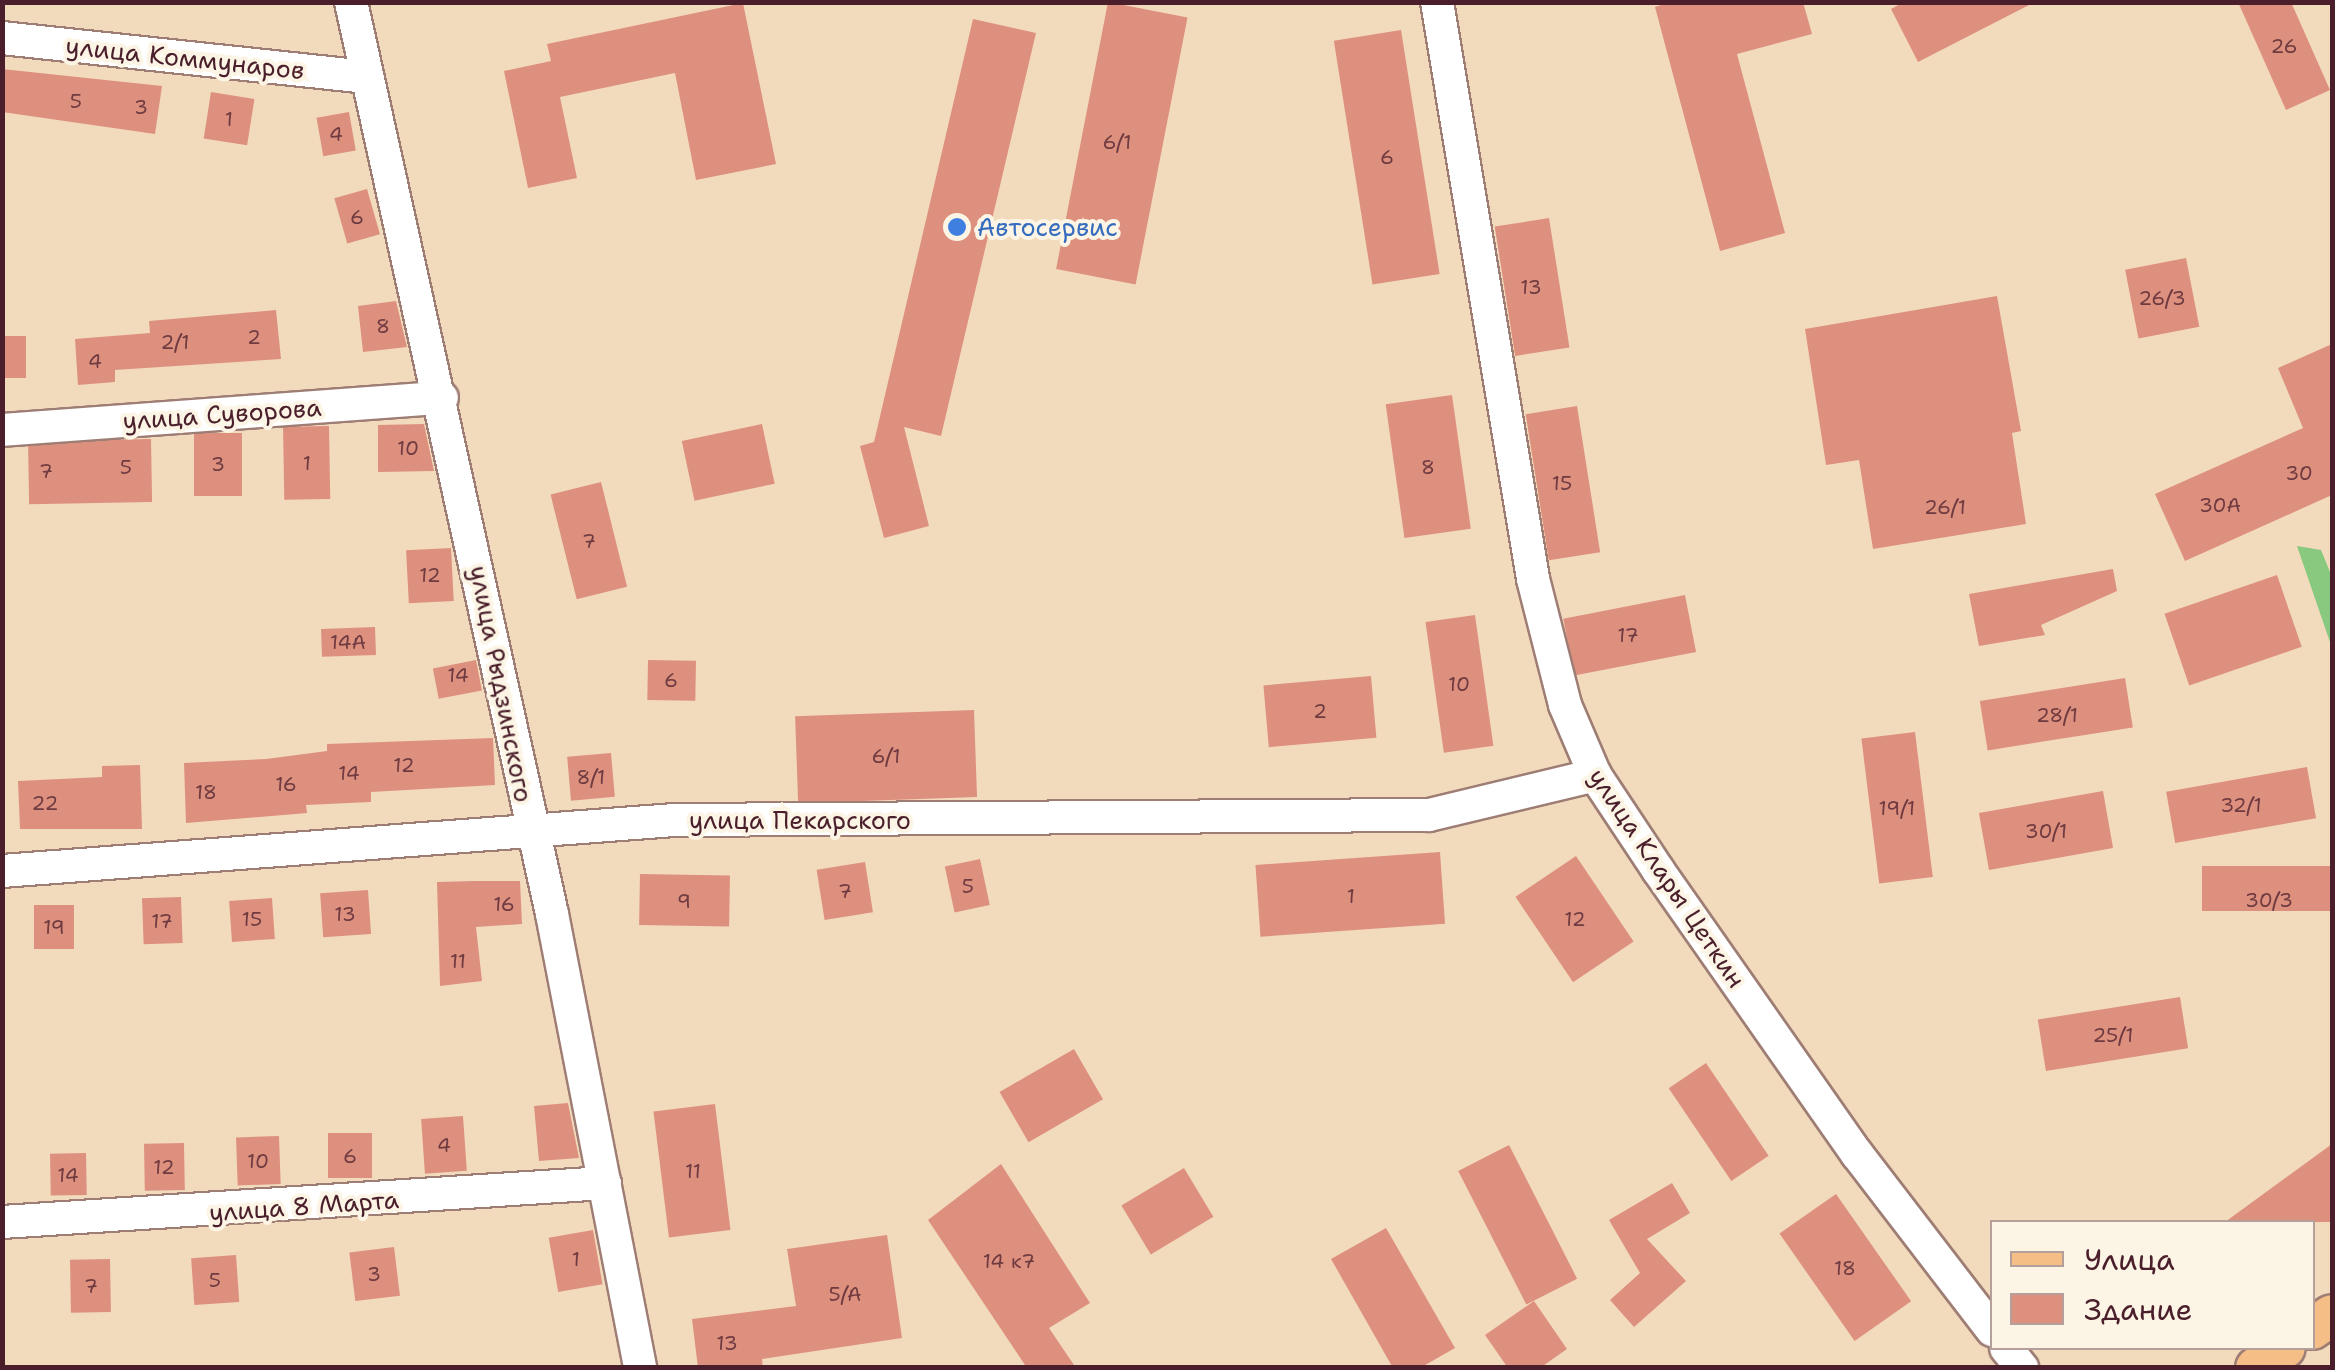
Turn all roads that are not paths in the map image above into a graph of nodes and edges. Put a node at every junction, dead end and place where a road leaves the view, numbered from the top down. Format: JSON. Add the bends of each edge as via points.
{"nodes":[{"id":1,"x":351,"y":2,"type":"edge"},
{"id":2,"x":1437,"y":2,"type":"edge"},
{"id":3,"x":2,"y":38,"type":"edge"},
{"id":4,"x":367,"y":77,"type":"junction"},
{"id":5,"x":442,"y":398,"type":"junction"},
{"id":6,"x":2,"y":430,"type":"edge"},
{"id":7,"x":1595,"y":775,"type":"junction"},
{"id":8,"x":531,"y":832,"type":"junction"},
{"id":9,"x":2,"y":871,"type":"edge"},
{"id":10,"x":604,"y":1183,"type":"junction"},
{"id":11,"x":2,"y":1222,"type":"edge"},
{"id":12,"x":1990,"y":1327,"type":"edge"},
{"id":13,"x":2282,"y":1350,"type":"edge"},
{"id":14,"x":640,"y":1368,"type":"edge"},
{"id":15,"x":2256,"y":1368,"type":"edge"}],
"edges":[{"from":1,"to":4,"type":"street","name":"улица Рыдзинского"},
{"from":2,"to":7,"type":"street","name":"улица Клары Цеткин","via":[[1533,579],[1565,705]]},
{"from":3,"to":4,"type":"street","name":"улица Коммунаров"},
{"from":4,"to":5,"type":"street","name":"улица Рыдзинского"},
{"from":5,"to":6,"type":"street","name":"улица Суворова"},
{"from":5,"to":8,"type":"street","name":"улица Рыдзинского"},
{"from":7,"to":8,"type":"street","name":"улица Пекарского","via":[[1430,815],[674,820]]},
{"from":7,"to":12,"type":"street","name":"улица Клары Цеткин","via":[[1857,1154]]},
{"from":8,"to":9,"type":"street","name":"улица Пекарского","via":[[325,842]]},
{"from":8,"to":10,"type":"street","name":"улица Рыдзинского"},
{"from":10,"to":11,"type":"street","name":"улица 8 Марта"},
{"from":10,"to":14,"type":"street","name":"улица Рыдзинского"},
{"from":13,"to":15,"type":"main road"}]}
